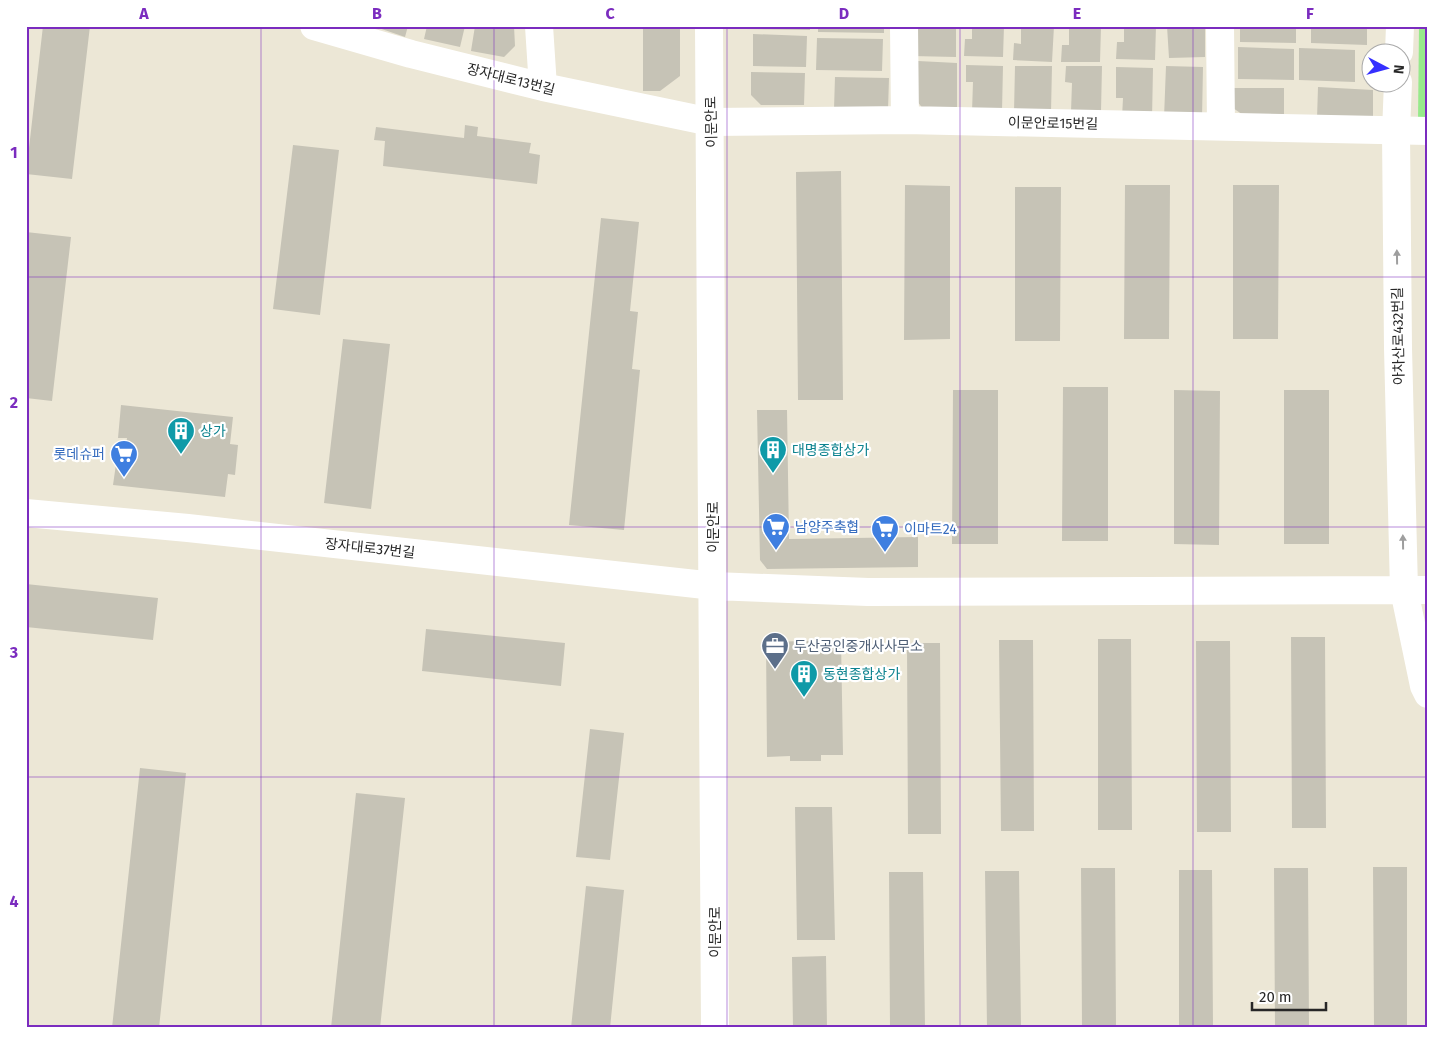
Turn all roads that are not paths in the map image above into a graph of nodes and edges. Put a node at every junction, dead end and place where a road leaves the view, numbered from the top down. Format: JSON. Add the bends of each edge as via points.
{"nodes":[{"id":1,"x":314,"y":26,"type":"edge"},
{"id":2,"x":539,"y":26,"type":"edge"},
{"id":3,"x":709,"y":26,"type":"edge"},
{"id":4,"x":904,"y":26,"type":"edge"},
{"id":5,"x":1220,"y":26,"type":"edge"},
{"id":6,"x":1400,"y":26,"type":"edge"},
{"id":7,"x":1399,"y":42,"type":"edge"},
{"id":8,"x":543,"y":87,"type":"junction"},
{"id":9,"x":1398,"y":92,"type":"edge"},
{"id":10,"x":905,"y":120,"type":"junction"},
{"id":11,"x":711,"y":122,"type":"junction"},
{"id":12,"x":1221,"y":126,"type":"junction"},
{"id":13,"x":1428,"y":131,"type":"edge"},
{"id":14,"x":1396,"y":132,"type":"junction"},
{"id":15,"x":26,"y":513,"type":"edge"},
{"id":16,"x":714,"y":586,"type":"junction"},
{"id":17,"x":1416,"y":590,"type":"edge"},
{"id":18,"x":1428,"y":694,"type":"edge"},
{"id":19,"x":715,"y":1028,"type":"edge"}],
"edges":[{"from":1,"to":8,"type":"street","name":"장자대로13번길"},
{"from":2,"to":8,"type":"street"},
{"from":3,"to":11,"type":"street","name":"이문안로"},
{"from":4,"to":10,"type":"street"},
{"from":5,"to":12,"type":"street"},
{"from":6,"to":7,"type":"street"},
{"from":8,"to":11,"type":"street","name":"장자대로13번길"},
{"from":9,"to":14,"type":"street","name":"아차산로432번길"},
{"from":10,"to":11,"type":"street","name":"이문안로15번길"},
{"from":10,"to":12,"type":"street","name":"이문안로15번길"},
{"from":11,"to":16,"type":"street","name":"이문안로"},
{"from":12,"to":14,"type":"street","name":"이문안로15번길"},
{"from":13,"to":14,"type":"street","name":"이문안로15번길"},
{"from":17,"to":14,"type":"street","name":"아차산로432번길","one_way":true},
{"from":15,"to":16,"type":"street","name":"장자대로37번길"},
{"from":16,"to":17,"type":"street","name":"장자대로37번길","via":[[868,592]]},
{"from":16,"to":19,"type":"street","name":"이문안로"},
{"from":17,"to":18,"type":"street","name":"아차산로432번길","via":[[1424,686]]}]}
